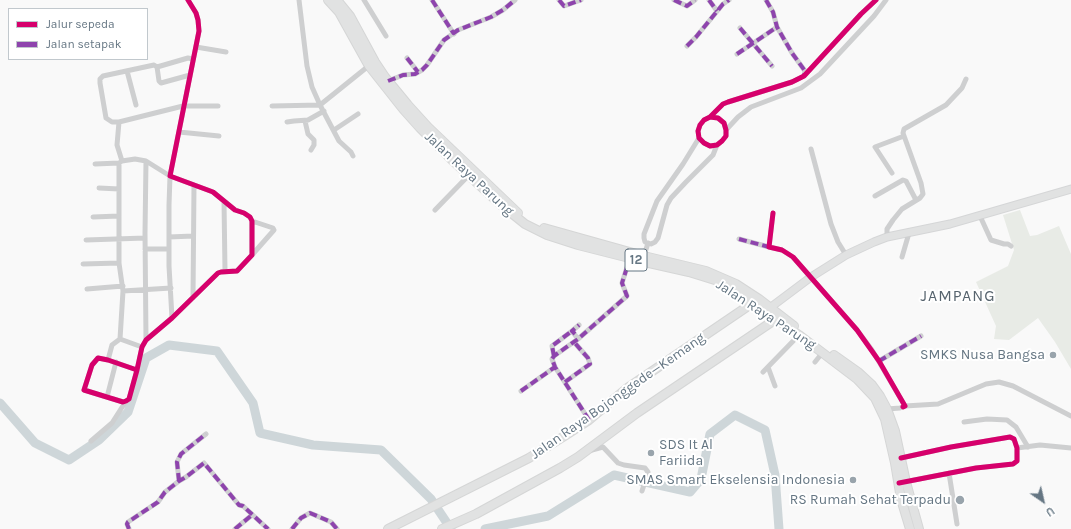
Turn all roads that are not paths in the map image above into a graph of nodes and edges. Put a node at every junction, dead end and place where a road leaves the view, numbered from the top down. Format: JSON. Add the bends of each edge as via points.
{"nodes":[{"id":1,"x":188,"y":0,"type":"edge"},
{"id":2,"x":299,"y":0,"type":"edge"},
{"id":3,"x":328,"y":0,"type":"edge"},
{"id":4,"x":338,"y":0,"type":"edge"},
{"id":5,"x":364,"y":0,"type":"edge"},
{"id":6,"x":432,"y":0,"type":"edge"},
{"id":7,"x":515,"y":0,"type":"edge"},
{"id":8,"x":559,"y":0,"type":"edge"},
{"id":9,"x":580,"y":0,"type":"edge"},
{"id":10,"x":674,"y":0,"type":"edge"},
{"id":11,"x":695,"y":0,"type":"edge"},
{"id":12,"x":710,"y":0,"type":"edge"},
{"id":13,"x":730,"y":0,"type":"edge"},
{"id":14,"x":766,"y":0,"type":"edge"},
{"id":15,"x":881,"y":1,"type":"edge"},
{"id":16,"x":717,"y":11,"type":"junction"},
{"id":17,"x":777,"y":27,"type":"junction"},
{"id":18,"x":740,"y":28,"type":"dead end"},
{"id":19,"x":454,"y":34,"type":"junction"},
{"id":20,"x":386,"y":36,"type":"dead end"},
{"id":21,"x":753,"y":43,"type":"junction"},
{"id":22,"x":687,"y":46,"type":"dead end"},
{"id":23,"x":196,"y":47,"type":"junction"},
{"id":24,"x":226,"y":52,"type":"dead end"},
{"id":25,"x":736,"y":54,"type":"dead end"},
{"id":26,"x":407,"y":58,"type":"dead end"},
{"id":27,"x":193,"y":59,"type":"junction"},
{"id":28,"x":372,"y":64,"type":"junction"},
{"id":29,"x":772,"y":66,"type":"dead end"},
{"id":30,"x":157,"y":67,"type":"junction"},
{"id":31,"x":127,"y":71,"type":"junction"},
{"id":32,"x":416,"y":73,"type":"junction"},
{"id":33,"x":190,"y":74,"type":"junction"},
{"id":34,"x":804,"y":76,"type":"junction"},
{"id":35,"x":966,"y":79,"type":"dead end"},
{"id":36,"x":388,"y":82,"type":"junction"},
{"id":37,"x":136,"y":105,"type":"dead end"},
{"id":38,"x":320,"y":105,"type":"junction"},
{"id":39,"x":183,"y":106,"type":"junction"},
{"id":40,"x":218,"y":106,"type":"dead end"},
{"id":41,"x":272,"y":106,"type":"dead end"},
{"id":42,"x":324,"y":111,"type":"junction"},
{"id":43,"x":358,"y":114,"type":"dead end"},
{"id":44,"x":710,"y":117,"type":"junction"},
{"id":45,"x":304,"y":121,"type":"junction"},
{"id":46,"x":119,"y":122,"type":"junction"},
{"id":47,"x":287,"y":122,"type":"dead end"},
{"id":48,"x":334,"y":130,"type":"junction"},
{"id":49,"x":726,"y":130,"type":"junction"},
{"id":50,"x":179,"y":132,"type":"junction"},
{"id":51,"x":219,"y":136,"type":"dead end"},
{"id":52,"x":904,"y":136,"type":"junction"},
{"id":53,"x":699,"y":138,"type":"junction"},
{"id":54,"x":717,"y":145,"type":"junction"},
{"id":55,"x":811,"y":149,"type":"dead end"},
{"id":56,"x":311,"y":150,"type":"dead end"},
{"id":57,"x":353,"y":156,"type":"dead end"},
{"id":58,"x":146,"y":161,"type":"junction"},
{"id":59,"x":120,"y":162,"type":"junction"},
{"id":60,"x":95,"y":164,"type":"dead end"},
{"id":61,"x":892,"y":173,"type":"dead end"},
{"id":62,"x":469,"y":175,"type":"junction"},
{"id":63,"x":170,"y":176,"type":"junction"},
{"id":64,"x":194,"y":185,"type":"junction"},
{"id":65,"x":99,"y":188,"type":"dead end"},
{"id":66,"x":119,"y":188,"type":"junction"},
{"id":67,"x":1071,"y":189,"type":"edge"},
{"id":68,"x":875,"y":196,"type":"dead end"},
{"id":69,"x":916,"y":200,"type":"junction"},
{"id":70,"x":224,"y":201,"type":"junction"},
{"id":71,"x":657,"y":201,"type":"junction"},
{"id":72,"x":667,"y":204,"type":"junction"},
{"id":73,"x":435,"y":210,"type":"dead end"},
{"id":74,"x":773,"y":213,"type":"dead end"},
{"id":75,"x":119,"y":216,"type":"junction"},
{"id":76,"x":980,"y":216,"type":"junction"},
{"id":77,"x":93,"y":217,"type":"dead end"},
{"id":78,"x":252,"y":221,"type":"junction"},
{"id":79,"x":909,"y":233,"type":"junction"},
{"id":80,"x":194,"y":236,"type":"junction"},
{"id":81,"x":169,"y":237,"type":"junction"},
{"id":82,"x":145,"y":238,"type":"junction"},
{"id":83,"x":887,"y":238,"type":"junction"},
{"id":84,"x":119,"y":239,"type":"junction"},
{"id":85,"x":739,"y":239,"type":"dead end"},
{"id":86,"x":86,"y":240,"type":"dead end"},
{"id":87,"x":649,"y":243,"type":"junction"},
{"id":88,"x":1011,"y":246,"type":"dead end"},
{"id":89,"x":769,"y":247,"type":"junction"},
{"id":90,"x":146,"y":249,"type":"junction"},
{"id":91,"x":169,"y":249,"type":"junction"},
{"id":92,"x":252,"y":255,"type":"junction"},
{"id":93,"x":846,"y":255,"type":"junction"},
{"id":94,"x":902,"y":257,"type":"dead end"},
{"id":95,"x":630,"y":258,"type":"junction"},
{"id":96,"x":643,"y":258,"type":"junction"},
{"id":97,"x":119,"y":263,"type":"junction"},
{"id":98,"x":82,"y":264,"type":"dead end"},
{"id":99,"x":225,"y":271,"type":"junction"},
{"id":100,"x":810,"y":278,"type":"junction"},
{"id":101,"x":123,"y":288,"type":"junction"},
{"id":102,"x":171,"y":288,"type":"junction"},
{"id":103,"x":87,"y":289,"type":"dead end"},
{"id":104,"x":146,"y":290,"type":"junction"},
{"id":105,"x":193,"y":298,"type":"junction"},
{"id":106,"x":756,"y":301,"type":"junction"},
{"id":107,"x":767,"y":310,"type":"junction"},
{"id":108,"x":172,"y":318,"type":"junction"},
{"id":109,"x":778,"y":318,"type":"junction"},
{"id":110,"x":579,"y":325,"type":"dead end"},
{"id":111,"x":572,"y":331,"type":"junction"},
{"id":112,"x":799,"y":335,"type":"junction"},
{"id":113,"x":921,"y":336,"type":"dead end"},
{"id":114,"x":120,"y":339,"type":"junction"},
{"id":115,"x":146,"y":340,"type":"junction"},
{"id":116,"x":576,"y":341,"type":"junction"},
{"id":117,"x":142,"y":347,"type":"junction"},
{"id":118,"x":822,"y":352,"type":"junction"},
{"id":119,"x":554,"y":356,"type":"junction"},
{"id":120,"x":108,"y":360,"type":"junction"},
{"id":121,"x":879,"y":361,"type":"junction"},
{"id":122,"x":116,"y":362,"type":"junction"},
{"id":123,"x":815,"y":362,"type":"dead end"},
{"id":124,"x":555,"y":367,"type":"junction"},
{"id":125,"x":768,"y":367,"type":"junction"},
{"id":126,"x":137,"y":370,"type":"junction"},
{"id":127,"x":763,"y":372,"type":"dead end"},
{"id":128,"x":565,"y":382,"type":"junction"},
{"id":129,"x":775,"y":386,"type":"dead end"},
{"id":130,"x":521,"y":391,"type":"dead end"},
{"id":131,"x":107,"y":397,"type":"junction"},
{"id":132,"x":126,"y":402,"type":"junction"},
{"id":133,"x":902,"y":407,"type":"junction"},
{"id":134,"x":887,"y":409,"type":"junction"},
{"id":135,"x":1071,"y":416,"type":"edge"},
{"id":136,"x":589,"y":420,"type":"junction"},
{"id":137,"x":964,"y":422,"type":"dead end"},
{"id":138,"x":206,"y":434,"type":"dead end"},
{"id":139,"x":91,"y":441,"type":"dead end"},
{"id":140,"x":1028,"y":447,"type":"junction"},
{"id":141,"x":589,"y":448,"type":"junction"},
{"id":142,"x":1017,"y":448,"type":"junction"},
{"id":143,"x":1071,"y":448,"type":"edge"},
{"id":144,"x":901,"y":458,"type":"junction"},
{"id":145,"x":949,"y":473,"type":"junction"},
{"id":146,"x":179,"y":481,"type":"junction"},
{"id":147,"x":902,"y":482,"type":"junction"},
{"id":148,"x":642,"y":491,"type":"dead end"},
{"id":149,"x":252,"y":515,"type":"junction"},
{"id":150,"x":957,"y":524,"type":"dead end"},
{"id":151,"x":129,"y":529,"type":"edge"},
{"id":152,"x":235,"y":529,"type":"edge"},
{"id":153,"x":268,"y":529,"type":"edge"},
{"id":154,"x":292,"y":529,"type":"edge"},
{"id":155,"x":337,"y":529,"type":"edge"},
{"id":156,"x":388,"y":529,"type":"edge"},
{"id":157,"x":442,"y":529,"type":"edge"},
{"id":158,"x":910,"y":529,"type":"edge"},
{"id":159,"x":918,"y":529,"type":"edge"}],
"edges":[{"from":1,"to":23,"type":"street","via":[[198,20]]},
{"from":2,"to":38,"type":"street","via":[[307,66],[312,88]]},
{"from":3,"to":28,"type":"highway","name":"Jalan Raya Parung","number":"12","via":[[339,12]]},
{"from":4,"to":28,"type":"highway","name":"Jalan Raya Parung","number":"12","via":[[350,16]]},
{"from":5,"to":20,"type":"street"},
{"from":6,"to":19,"type":"street"},
{"from":7,"to":19,"type":"street","via":[[491,17]]},
{"from":8,"to":9,"type":"street","via":[[564,6]]},
{"from":10,"to":11,"type":"street","via":[[687,6]]},
{"from":12,"to":16,"type":"street"},
{"from":13,"to":16,"type":"street"},
{"from":14,"to":17,"type":"street"},
{"from":15,"to":34,"type":"street","via":[[861,14]]},
{"from":15,"to":49,"type":"street","via":[[874,16],[820,74],[801,88],[751,107]]},
{"from":16,"to":22,"type":"street"},
{"from":17,"to":21,"type":"street"},
{"from":17,"to":34,"type":"street","via":[[805,71]]},
{"from":18,"to":21,"type":"street"},
{"from":19,"to":32,"type":"street","via":[[444,40],[426,65]]},
{"from":21,"to":25,"type":"street"},
{"from":21,"to":29,"type":"street"},
{"from":23,"to":24,"type":"street"},
{"from":23,"to":27,"type":"street"},
{"from":26,"to":32,"type":"street"},
{"from":27,"to":30,"type":"street","via":[[188,58]]},
{"from":27,"to":33,"type":"street"},
{"from":28,"to":36,"type":"highway","name":"Jalan Raya Parung","number":"12"},
{"from":28,"to":38,"type":"street"},
{"from":28,"to":62,"type":"highway","name":"Jalan Raya Parung","number":"12","via":[[398,103]]},
{"from":30,"to":31,"type":"street","via":[[154,65]]},
{"from":30,"to":33,"type":"street","via":[[161,83]]},
{"from":31,"to":37,"type":"street"},
{"from":31,"to":46,"type":"street","via":[[103,76],[100,80],[106,118],[112,122]]},
{"from":32,"to":36,"type":"street","via":[[403,75]]},
{"from":33,"to":39,"type":"street"},
{"from":34,"to":44,"type":"street","via":[[723,104]]},
{"from":35,"to":52,"type":"street","via":[[962,88],[946,105],[905,128]]},
{"from":36,"to":96,"type":"highway","name":"Jalan Raya Parung","number":"12","via":[[428,127],[527,220],[550,230]]},
{"from":38,"to":41,"type":"street"},
{"from":38,"to":42,"type":"street"},
{"from":39,"to":40,"type":"street"},
{"from":39,"to":46,"type":"street"},
{"from":39,"to":50,"type":"street"},
{"from":42,"to":45,"type":"street"},
{"from":42,"to":48,"type":"street"},
{"from":43,"to":48,"type":"street"},
{"from":44,"to":49,"type":"street","via":[[718,118],[724,123]]},
{"from":44,"to":53,"type":"street","via":[[700,125]]},
{"from":45,"to":47,"type":"street"},
{"from":45,"to":56,"type":"street","via":[[308,134],[314,140]]},
{"from":46,"to":59,"type":"street"},
{"from":48,"to":57,"type":"street","via":[[338,140]]},
{"from":49,"to":54,"type":"street","via":[[726,136]]},
{"from":50,"to":51,"type":"street"},
{"from":50,"to":63,"type":"street"},
{"from":52,"to":61,"type":"street","via":[[875,147]]},
{"from":52,"to":69,"type":"street","via":[[922,189],[922,196]]},
{"from":53,"to":54,"type":"street","via":[[710,146]]},
{"from":53,"to":71,"type":"street"},
{"from":54,"to":72,"type":"street","via":[[713,155]]},
{"from":55,"to":93,"type":"street","via":[[830,224]]},
{"from":58,"to":59,"type":"street","via":[[135,159]]},
{"from":58,"to":63,"type":"street"},
{"from":58,"to":82,"type":"street"},
{"from":59,"to":60,"type":"street"},
{"from":59,"to":66,"type":"street"},
{"from":62,"to":73,"type":"street"},
{"from":62,"to":95,"type":"highway","name":"Jalan Raya Parung","number":"12","via":[[530,227],[578,245]]},
{"from":63,"to":64,"type":"street"},
{"from":63,"to":81,"type":"street"},
{"from":64,"to":70,"type":"street","via":[[212,192]]},
{"from":64,"to":80,"type":"street"},
{"from":65,"to":66,"type":"street"},
{"from":66,"to":75,"type":"street"},
{"from":67,"to":76,"type":"main road"},
{"from":68,"to":69,"type":"street","via":[[902,180],[906,182]]},
{"from":69,"to":83,"type":"street","via":[[902,209],[892,220],[887,229]]},
{"from":70,"to":78,"type":"street"},
{"from":70,"to":99,"type":"street"},
{"from":71,"to":72,"type":"street"},
{"from":71,"to":87,"type":"street","via":[[644,234]]},
{"from":72,"to":87,"type":"street","via":[[658,238],[655,242]]},
{"from":74,"to":89,"type":"street"},
{"from":75,"to":77,"type":"street"},
{"from":75,"to":84,"type":"street"},
{"from":76,"to":79,"type":"main road"},
{"from":76,"to":88,"type":"street","via":[[991,240]]},
{"from":78,"to":92,"type":"street"},
{"from":78,"to":92,"type":"street","via":[[274,230]]},
{"from":79,"to":83,"type":"main road"},
{"from":79,"to":94,"type":"street"},
{"from":80,"to":81,"type":"street"},
{"from":80,"to":105,"type":"street"},
{"from":81,"to":91,"type":"street"},
{"from":82,"to":84,"type":"street"},
{"from":82,"to":90,"type":"street"},
{"from":83,"to":93,"type":"main road"},
{"from":84,"to":86,"type":"street"},
{"from":84,"to":97,"type":"street"},
{"from":85,"to":89,"type":"street"},
{"from":87,"to":96,"type":"street"},
{"from":89,"to":100,"type":"street","via":[[782,250],[793,257]]},
{"from":90,"to":91,"type":"street"},
{"from":90,"to":104,"type":"street"},
{"from":91,"to":102,"type":"street"},
{"from":92,"to":99,"type":"street","via":[[237,271]]},
{"from":93,"to":100,"type":"main road"},
{"from":95,"to":96,"type":"highway","name":"Jalan Raya Parung","number":"12"},
{"from":95,"to":116,"type":"street","via":[[622,283],[627,296]]},
{"from":96,"to":106,"type":"highway","name":"Jalan Raya Parung","number":"12","via":[[706,271],[736,284]]},
{"from":97,"to":98,"type":"street"},
{"from":97,"to":101,"type":"street"},
{"from":99,"to":105,"type":"street","via":[[218,273]]},
{"from":100,"to":107,"type":"main road"},
{"from":100,"to":121,"type":"street","via":[[857,330]]},
{"from":101,"to":103,"type":"street"},
{"from":101,"to":104,"type":"street"},
{"from":101,"to":114,"type":"street"},
{"from":102,"to":104,"type":"street"},
{"from":102,"to":108,"type":"street"},
{"from":104,"to":115,"type":"street"},
{"from":105,"to":108,"type":"street"},
{"from":106,"to":107,"type":"highway","name":"Jalan Raya Parung","number":"12"},
{"from":106,"to":136,"type":"highway","name":"Jalan Raya Bojonggede—Kemang","via":[[626,389]]},
{"from":107,"to":109,"type":"highway","name":"Jalan Raya Parung","number":"12"},
{"from":108,"to":115,"type":"street"},
{"from":109,"to":112,"type":"highway","name":"Jalan Raya Parung","number":"12"},
{"from":109,"to":134,"type":"highway","name":"Jalan Raya Parung","number":"12","via":[[858,372],[876,390]]},
{"from":109,"to":141,"type":"highway","name":"Jalan Raya Bojonggede—Kemang"},
{"from":110,"to":111,"type":"street"},
{"from":111,"to":116,"type":"street"},
{"from":111,"to":119,"type":"street","via":[[552,346]]},
{"from":112,"to":118,"type":"highway","name":"Jalan Raya Parung","number":"12"},
{"from":112,"to":125,"type":"street"},
{"from":113,"to":121,"type":"street"},
{"from":114,"to":117,"type":"street"},
{"from":114,"to":120,"type":"street","via":[[112,345]]},
{"from":115,"to":117,"type":"street"},
{"from":116,"to":119,"type":"street"},
{"from":116,"to":128,"type":"street","via":[[590,364]]},
{"from":117,"to":126,"type":"street"},
{"from":118,"to":123,"type":"street"},
{"from":118,"to":147,"type":"highway","name":"Jalan Raya Parung","number":"12","via":[[857,379],[875,398],[885,419]]},
{"from":119,"to":124,"type":"street","via":[[552,359]]},
{"from":120,"to":122,"type":"street"},
{"from":120,"to":131,"type":"street","via":[[100,358],[92,365],[84,389]]},
{"from":121,"to":133,"type":"street"},
{"from":122,"to":126,"type":"street"},
{"from":122,"to":131,"type":"street"},
{"from":124,"to":128,"type":"street"},
{"from":124,"to":130,"type":"street"},
{"from":125,"to":127,"type":"street"},
{"from":125,"to":129,"type":"street"},
{"from":126,"to":132,"type":"street"},
{"from":128,"to":136,"type":"street"},
{"from":131,"to":132,"type":"street"},
{"from":132,"to":139,"type":"street","via":[[111,424]]},
{"from":133,"to":134,"type":"street"},
{"from":133,"to":135,"type":"street","via":[[938,404],[986,384],[999,382]]},
{"from":134,"to":144,"type":"highway","name":"Jalan Raya Parung","number":"12"},
{"from":136,"to":156,"type":"highway","name":"Jalan Raya Bojonggede—Kemang","via":[[529,458]]},
{"from":137,"to":140,"type":"street","via":[[1007,420],[1016,427]]},
{"from":138,"to":146,"type":"street","via":[[181,454],[177,462]]},
{"from":140,"to":142,"type":"street"},
{"from":140,"to":143,"type":"street","via":[[1049,445]]},
{"from":141,"to":148,"type":"street","via":[[592,450],[603,447],[618,463],[645,468],[648,472]]},
{"from":141,"to":157,"type":"highway","name":"Jalan Raya Bojonggede—Kemang","via":[[541,479]]},
{"from":142,"to":144,"type":"street","via":[[1014,439],[1010,437]]},
{"from":142,"to":145,"type":"street","via":[[1017,461],[1013,464]]},
{"from":144,"to":147,"type":"highway","name":"Jalan Raya Parung","number":"12"},
{"from":145,"to":147,"type":"street"},
{"from":145,"to":150,"type":"street"},
{"from":146,"to":149,"type":"street","via":[[204,463],[239,505]]},
{"from":146,"to":151,"type":"street","via":[[165,492],[158,502],[128,522]]},
{"from":147,"to":158,"type":"highway","name":"Jalan Raya Parung","number":"12","via":[[901,498]]},
{"from":147,"to":159,"type":"highway","name":"Jalan Raya Parung","number":"12"},
{"from":149,"to":152,"type":"street"},
{"from":149,"to":153,"type":"street"},
{"from":154,"to":155,"type":"street","via":[[301,518],[310,513],[332,522]]}]}
